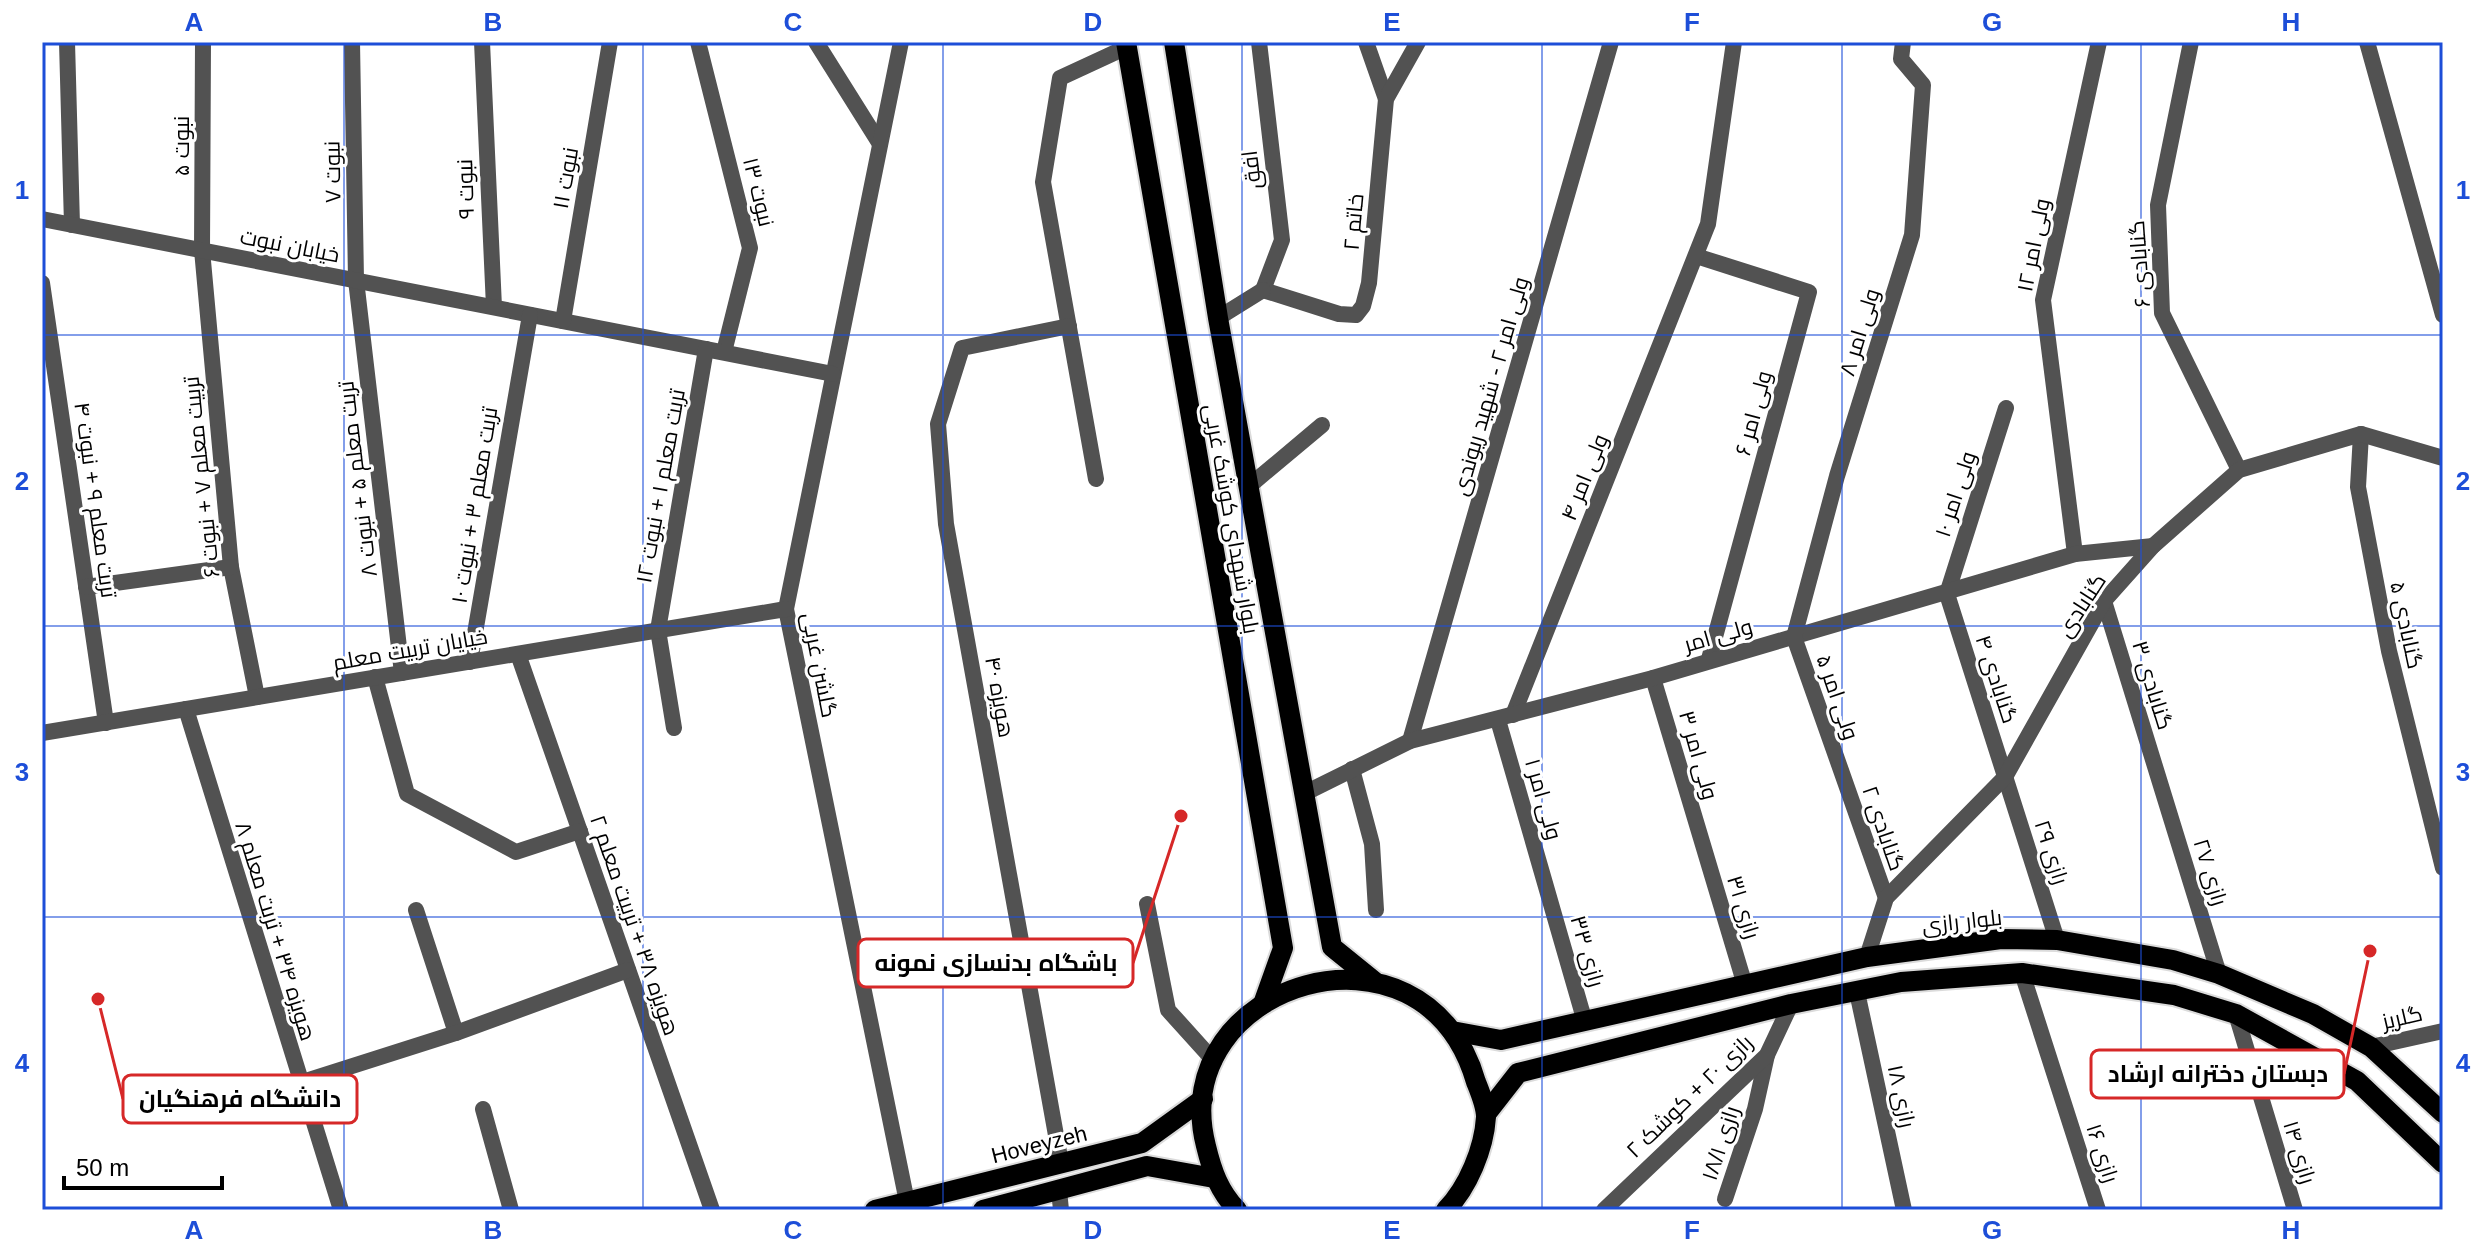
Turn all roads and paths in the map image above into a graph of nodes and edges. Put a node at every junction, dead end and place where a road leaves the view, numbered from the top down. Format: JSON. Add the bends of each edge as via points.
{"nodes":[{"id":1,"x":67,"y":42,"type":"edge"},
{"id":2,"x":203,"y":42,"type":"edge"},
{"id":3,"x":352,"y":42,"type":"edge"},
{"id":4,"x":482,"y":42,"type":"edge"},
{"id":5,"x":610,"y":42,"type":"edge"},
{"id":6,"x":698,"y":42,"type":"edge"},
{"id":7,"x":816,"y":42,"type":"edge"},
{"id":8,"x":901,"y":42,"type":"edge"},
{"id":9,"x":1174,"y":42,"type":"edge"},
{"id":10,"x":1259,"y":42,"type":"edge"},
{"id":11,"x":1366,"y":42,"type":"edge"},
{"id":12,"x":1418,"y":42,"type":"edge"},
{"id":13,"x":1611,"y":42,"type":"edge"},
{"id":14,"x":1734,"y":42,"type":"edge"},
{"id":15,"x":1903,"y":42,"type":"edge"},
{"id":16,"x":2099,"y":42,"type":"edge"},
{"id":17,"x":2191,"y":42,"type":"edge"},
{"id":18,"x":2367,"y":42,"type":"edge"},
{"id":19,"x":1127,"y":44,"type":"edge"},
{"id":20,"x":1386,"y":99,"type":"junction"},
{"id":21,"x":880,"y":144,"type":"junction"},
{"id":22,"x":42,"y":219,"type":"edge"},
{"id":23,"x":72,"y":225,"type":"junction"},
{"id":24,"x":202,"y":250,"type":"junction"},
{"id":25,"x":1696,"y":256,"type":"junction"},
{"id":26,"x":356,"y":280,"type":"junction"},
{"id":27,"x":42,"y":283,"type":"edge"},
{"id":28,"x":1263,"y":290,"type":"junction"},
{"id":29,"x":494,"y":307,"type":"junction"},
{"id":30,"x":530,"y":315,"type":"junction"},
{"id":31,"x":2443,"y":315,"type":"edge"},
{"id":32,"x":1218,"y":318,"type":"junction"},
{"id":33,"x":563,"y":321,"type":"junction"},
{"id":34,"x":1069,"y":326,"type":"junction"},
{"id":35,"x":706,"y":349,"type":"junction"},
{"id":36,"x":724,"y":352,"type":"junction"},
{"id":37,"x":833,"y":374,"type":"junction"},
{"id":38,"x":2006,"y":408,"type":"dead end"},
{"id":39,"x":1322,"y":425,"type":"dead end"},
{"id":40,"x":2361,"y":434,"type":"junction"},
{"id":41,"x":2443,"y":458,"type":"edge"},
{"id":42,"x":2239,"y":470,"type":"junction"},
{"id":43,"x":1096,"y":479,"type":"dead end"},
{"id":44,"x":1248,"y":487,"type":"junction"},
{"id":45,"x":2153,"y":546,"type":"junction"},
{"id":46,"x":2075,"y":554,"type":"junction"},
{"id":47,"x":231,"y":567,"type":"junction"},
{"id":48,"x":86,"y":587,"type":"junction"},
{"id":49,"x":1947,"y":594,"type":"junction"},
{"id":50,"x":2104,"y":601,"type":"junction"},
{"id":51,"x":786,"y":609,"type":"junction"},
{"id":52,"x":658,"y":630,"type":"junction"},
{"id":53,"x":1794,"y":637,"type":"junction"},
{"id":54,"x":518,"y":654,"type":"junction"},
{"id":55,"x":1709,"y":659,"type":"junction"},
{"id":56,"x":470,"y":662,"type":"junction"},
{"id":57,"x":402,"y":673,"type":"junction"},
{"id":58,"x":375,"y":677,"type":"junction"},
{"id":59,"x":1653,"y":678,"type":"junction"},
{"id":60,"x":257,"y":697,"type":"junction"},
{"id":61,"x":186,"y":709,"type":"junction"},
{"id":62,"x":1506,"y":717,"type":"junction"},
{"id":63,"x":106,"y":723,"type":"junction"},
{"id":64,"x":674,"y":728,"type":"dead end"},
{"id":65,"x":42,"y":733,"type":"edge"},
{"id":66,"x":1410,"y":741,"type":"junction"},
{"id":67,"x":1352,"y":769,"type":"junction"},
{"id":68,"x":1842,"y":772,"type":"joint"},
{"id":69,"x":2005,"y":777,"type":"junction"},
{"id":70,"x":2160,"y":782,"type":"joint"},
{"id":71,"x":1303,"y":794,"type":"junction"},
{"id":72,"x":580,"y":831,"type":"junction"},
{"id":73,"x":1703,"y":845,"type":"joint"},
{"id":74,"x":2443,"y":868,"type":"edge"},
{"id":75,"x":1548,"y":892,"type":"joint"},
{"id":76,"x":1886,"y":898,"type":"junction"},
{"id":77,"x":1147,"y":904,"type":"dead end"},
{"id":78,"x":416,"y":910,"type":"dead end"},
{"id":79,"x":1376,"y":910,"type":"dead end"},
{"id":80,"x":2057,"y":940,"type":"junction"},
{"id":81,"x":1867,"y":957,"type":"junction"},
{"id":82,"x":628,"y":970,"type":"junction"},
{"id":83,"x":2022,"y":973,"type":"junction"},
{"id":84,"x":2219,"y":974,"type":"junction"},
{"id":85,"x":1374,"y":981,"type":"junction"},
{"id":86,"x":1744,"y":982,"type":"junction"},
{"id":87,"x":1857,"y":992,"type":"junction"},
{"id":88,"x":1264,"y":1001,"type":"junction"},
{"id":89,"x":1791,"y":1004,"type":"junction"},
{"id":90,"x":2236,"y":1014,"type":"junction"},
{"id":91,"x":1585,"y":1022,"type":"junction"},
{"id":92,"x":1452,"y":1031,"type":"junction"},
{"id":93,"x":2443,"y":1031,"type":"edge"},
{"id":94,"x":456,"y":1033,"type":"junction"},
{"id":95,"x":2371,"y":1047,"type":"junction"},
{"id":96,"x":1767,"y":1055,"type":"junction"},
{"id":97,"x":1214,"y":1061,"type":"junction"},
{"id":98,"x":299,"y":1083,"type":"junction"},
{"id":99,"x":1203,"y":1099,"type":"junction"},
{"id":100,"x":483,"y":1109,"type":"dead end"},
{"id":101,"x":2443,"y":1113,"type":"edge"},
{"id":102,"x":1486,"y":1114,"type":"junction"},
{"id":103,"x":1061,"y":1163,"type":"junction"},
{"id":104,"x":2443,"y":1163,"type":"edge"},
{"id":105,"x":1214,"y":1178,"type":"junction"},
{"id":106,"x":1725,"y":1199,"type":"dead end"},
{"id":107,"x":1060,"y":1200,"type":"edge"},
{"id":108,"x":907,"y":1202,"type":"junction"},
{"id":109,"x":1230,"y":1207,"type":"edge"},
{"id":110,"x":341,"y":1210,"type":"edge"},
{"id":111,"x":511,"y":1210,"type":"edge"},
{"id":112,"x":712,"y":1210,"type":"edge"},
{"id":113,"x":875,"y":1210,"type":"edge"},
{"id":114,"x":983,"y":1210,"type":"edge"},
{"id":115,"x":1446,"y":1210,"type":"edge"},
{"id":116,"x":1604,"y":1210,"type":"edge"},
{"id":117,"x":1904,"y":1210,"type":"edge"},
{"id":118,"x":2098,"y":1210,"type":"edge"},
{"id":119,"x":2295,"y":1210,"type":"edge"}],
"edges":[{"from":1,"to":23,"type":"street"},
{"from":2,"to":24,"type":"street","name":"نبوت ۵"},
{"from":3,"to":26,"type":"street","name":"نبوت ۷"},
{"from":4,"to":29,"type":"street","name":"نبوت ۹"},
{"from":5,"to":33,"type":"street","name":"نبوت ۱۱"},
{"from":6,"to":36,"type":"street","name":"نبوت ۱۳","via":[[750,248]]},
{"from":7,"to":21,"type":"street"},
{"from":8,"to":21,"type":"street","name":"گلشن غربی"},
{"from":9,"to":32,"type":"main road","name":"بلوار شهدای کوشک غربی"},
{"from":10,"to":28,"type":"street","name":"افق","via":[[1282,240]]},
{"from":11,"to":20,"type":"street"},
{"from":12,"to":20,"type":"street","name":"خاتم ۲"},
{"from":13,"to":66,"type":"street","name":"ولی امر ۲ - شهید ریوندی"},
{"from":14,"to":25,"type":"street","name":"ولی امر ۴","via":[[1708,224]]},
{"from":15,"to":53,"type":"street","name":"ولی امر ۸","via":[[1901,59],[1923,85],[1912,235],[1837,476]]},
{"from":16,"to":46,"type":"street","name":"ولی امر ۱۲","via":[[2043,300]]},
{"from":17,"to":42,"type":"street","name":"گنابادی ۶","via":[[2158,205],[2162,313]]},
{"from":18,"to":31,"type":"street"},
{"from":19,"to":34,"type":"street","via":[[1060,78],[1043,182]]},
{"from":19,"to":88,"type":"main road","name":"بلوار شهدای کوشک غربی","via":[[1283,948]]},
{"from":20,"to":28,"type":"street","name":"خاتم ۲","via":[[1363,306],[1356,315],[1339,314]]},
{"from":21,"to":37,"type":"street","name":"گلشن غربی"},
{"from":22,"to":23,"type":"street","name":"خیابان نبوت"},
{"from":23,"to":24,"type":"street","name":"خیابان نبوت"},
{"from":24,"to":26,"type":"street","name":"خیابان نبوت"},
{"from":24,"to":47,"type":"street","name":"تربیت معلم ۷ + نبوت ۶"},
{"from":25,"to":55,"type":"street","name":"ولی امر ۶","via":[[1809,292]]},
{"from":25,"to":62,"type":"street","name":"ولی امر ۴"},
{"from":26,"to":29,"type":"street","name":"خیابان نبوت"},
{"from":26,"to":57,"type":"street","name":"تربت معلم ۵ + نبوت ۸"},
{"from":27,"to":48,"type":"street","name":"تربت معلم ۹ + نبوت ۴"},
{"from":28,"to":32,"type":"street"},
{"from":29,"to":30,"type":"street","name":"خیابان نبوت"},
{"from":30,"to":33,"type":"street","name":"خیابان نبوت"},
{"from":30,"to":56,"type":"street","name":"تربت معلم ۳ + نبوت ۱۰"},
{"from":32,"to":44,"type":"main road","name":"بلوار شهدای کوشک غربی"},
{"from":33,"to":35,"type":"street","name":"خیابان نبوت"},
{"from":34,"to":43,"type":"street"},
{"from":34,"to":103,"type":"street","name":"هویزه ۴۰","via":[[962,348],[938,424],[946,524]]},
{"from":35,"to":36,"type":"street","name":"خیابان نبوت"},
{"from":35,"to":52,"type":"street","name":"تربت معلم ۱ + نبوت ۱۲"},
{"from":36,"to":37,"type":"street","name":"خیابان نبوت"},
{"from":37,"to":51,"type":"street","name":"گلشن غربی"},
{"from":38,"to":49,"type":"street","name":"ولی امر ۱۰"},
{"from":39,"to":44,"type":"street"},
{"from":40,"to":41,"type":"street"},
{"from":40,"to":42,"type":"street","name":"گنابادی"},
{"from":40,"to":74,"type":"street","name":"گنابادی ۵","via":[[2358,487],[2389,651]]},
{"from":42,"to":45,"type":"street","name":"گنابادی"},
{"from":44,"to":71,"type":"main road","name":"بلوار شهدای کوشک غربی"},
{"from":45,"to":46,"type":"street","name":"ولی امر"},
{"from":45,"to":50,"type":"street","name":"گنابادی"},
{"from":46,"to":49,"type":"street","name":"ولی امر"},
{"from":47,"to":48,"type":"street"},
{"from":47,"to":60,"type":"street","name":"تربیت معلم ۷ + نبوت ۶"},
{"from":48,"to":63,"type":"street","name":"تربت معلم ۹ + نبوت ۴"},
{"from":49,"to":53,"type":"street","name":"ولی امر"},
{"from":49,"to":69,"type":"street","name":"گنابادی ۴"},
{"from":50,"to":69,"type":"street","name":"گنابادی"},
{"from":50,"to":70,"type":"street","name":"گنابادی ۳"},
{"from":51,"to":52,"type":"street","name":"خیایان تربیت معلم"},
{"from":51,"to":108,"type":"street","name":"گلشن غربی"},
{"from":52,"to":54,"type":"street","name":"خیایان تربیت معلم"},
{"from":52,"to":64,"type":"street","name":"تربت معلم ۱ + نبوت ۱۲"},
{"from":53,"to":55,"type":"street","name":"ولی امر"},
{"from":53,"to":68,"type":"street","name":"ولی امر ۵"},
{"from":54,"to":56,"type":"street","name":"خیایان تربیت معلم"},
{"from":54,"to":72,"type":"street","name":"هویزه ۳۸ + تربیت معلم ۲"},
{"from":55,"to":59,"type":"street","name":"ولی امر"},
{"from":56,"to":57,"type":"street","name":"خیایان تربیت معلم"},
{"from":57,"to":58,"type":"street","name":"خیایان تربیت معلم"},
{"from":58,"to":60,"type":"street","name":"خیایان تربیت معلم"},
{"from":58,"to":72,"type":"street","via":[[407,794],[516,852]]},
{"from":59,"to":62,"type":"street","name":"ولی امر"},
{"from":59,"to":73,"type":"street","name":"ولی امر ۳"},
{"from":60,"to":61,"type":"street","name":"خیایان تربیت معلم"},
{"from":61,"to":63,"type":"street","name":"خیایان تربیت معلم"},
{"from":61,"to":98,"type":"street","name":"هویزه ۳۴ + تربت معلم ۸"},
{"from":62,"to":66,"type":"street","name":"ولی امر"},
{"from":62,"to":75,"type":"street","name":"ولی امر ۱"},
{"from":63,"to":65,"type":"street","name":"خیایان تربیت معلم"},
{"from":66,"to":67,"type":"street","name":"ولی امر"},
{"from":67,"to":71,"type":"street","name":"ولی امر"},
{"from":67,"to":79,"type":"street","via":[[1372,844]]},
{"from":68,"to":76,"type":"street","name":"گنابادی ۲"},
{"from":69,"to":76,"type":"street","name":"گنابادی"},
{"from":69,"to":80,"type":"street","name":"رازی ۲۹"},
{"from":70,"to":84,"type":"street","name":"رازی ۲۷"},
{"from":71,"to":85,"type":"main road","name":"بلوار شهدای کوشک غربی","via":[[1332,947]]},
{"from":72,"to":82,"type":"street","name":"هویزه ۳۸ + تربیت معلم ۲"},
{"from":73,"to":86,"type":"street","name":"رازی ۳۱"},
{"from":75,"to":91,"type":"street","name":"رازی ۳۳"},
{"from":76,"to":81,"type":"street","name":"گنابادی"},
{"from":77,"to":97,"type":"street","via":[[1168,1010]]},
{"from":78,"to":94,"type":"street"},
{"from":80,"to":81,"type":"main road","name":"بلوار رازی","via":[[2001,939]]},
{"from":80,"to":84,"type":"main road","name":"بلوار رازی","via":[[2130,950]]},
{"from":81,"to":86,"type":"main road","name":"بلوار رازی"},
{"from":82,"to":94,"type":"street"},
{"from":82,"to":112,"type":"street","name":"هویزه ۳۸ + تربیت معلم ۲"},
{"from":83,"to":87,"type":"main road","via":[[1901,982]]},
{"from":83,"to":90,"type":"main road","via":[[2174,995]]},
{"from":83,"to":118,"type":"street","name":"رازی ۱۶"},
{"from":84,"to":95,"type":"main road","name":"بلوار رازی","via":[[2313,1014]]},
{"from":85,"to":88,"type":"main road","via":[[1317,980]]},
{"from":85,"to":92,"type":"main road","via":[[1417,999]]},
{"from":86,"to":91,"type":"main road","name":"بلوار رازی"},
{"from":87,"to":89,"type":"main road"},
{"from":87,"to":117,"type":"street","name":"رازی ۱۸"},
{"from":88,"to":97,"type":"main road","via":[[1234,1027]]},
{"from":89,"to":96,"type":"street","name":"رازی ۲۰ + کوشک ۲"},
{"from":89,"to":102,"type":"main road","via":[[1518,1073]]},
{"from":90,"to":104,"type":"main road","via":[[2357,1081]]},
{"from":90,"to":119,"type":"street","name":"رازی ۱۴"},
{"from":91,"to":92,"type":"main road","name":"بلوار رازی","via":[[1501,1040]]},
{"from":92,"to":102,"type":"main road","via":[[1471,1064]]},
{"from":93,"to":95,"type":"street","name":"گلریز"},
{"from":94,"to":98,"type":"street"},
{"from":95,"to":101,"type":"main road","name":"بلوار رازی"},
{"from":96,"to":106,"type":"street","name":"رازی ۱۸/۱"},
{"from":96,"to":116,"type":"street","name":"رازی ۲۰ + کوشک ۲"},
{"from":97,"to":99,"type":"main road"},
{"from":98,"to":110,"type":"street","name":"هویزه ۳۴ + تربت معلم ۸"},
{"from":99,"to":103,"type":"main road","name":"Hoveyzeh","via":[[1142,1143]]},
{"from":99,"to":105,"type":"main road","via":[[1202,1132]]},
{"from":100,"to":111,"type":"street"},
{"from":102,"to":115,"type":"main road","via":[[1474,1162],[1459,1197]]},
{"from":103,"to":108,"type":"main road","name":"Hoveyzeh"},
{"from":105,"to":107,"type":"main road","via":[[1147,1166]]},
{"from":105,"to":109,"type":"main road"},
{"from":107,"to":114,"type":"main road"},
{"from":108,"to":113,"type":"main road","name":"Hoveyzeh"}]}
